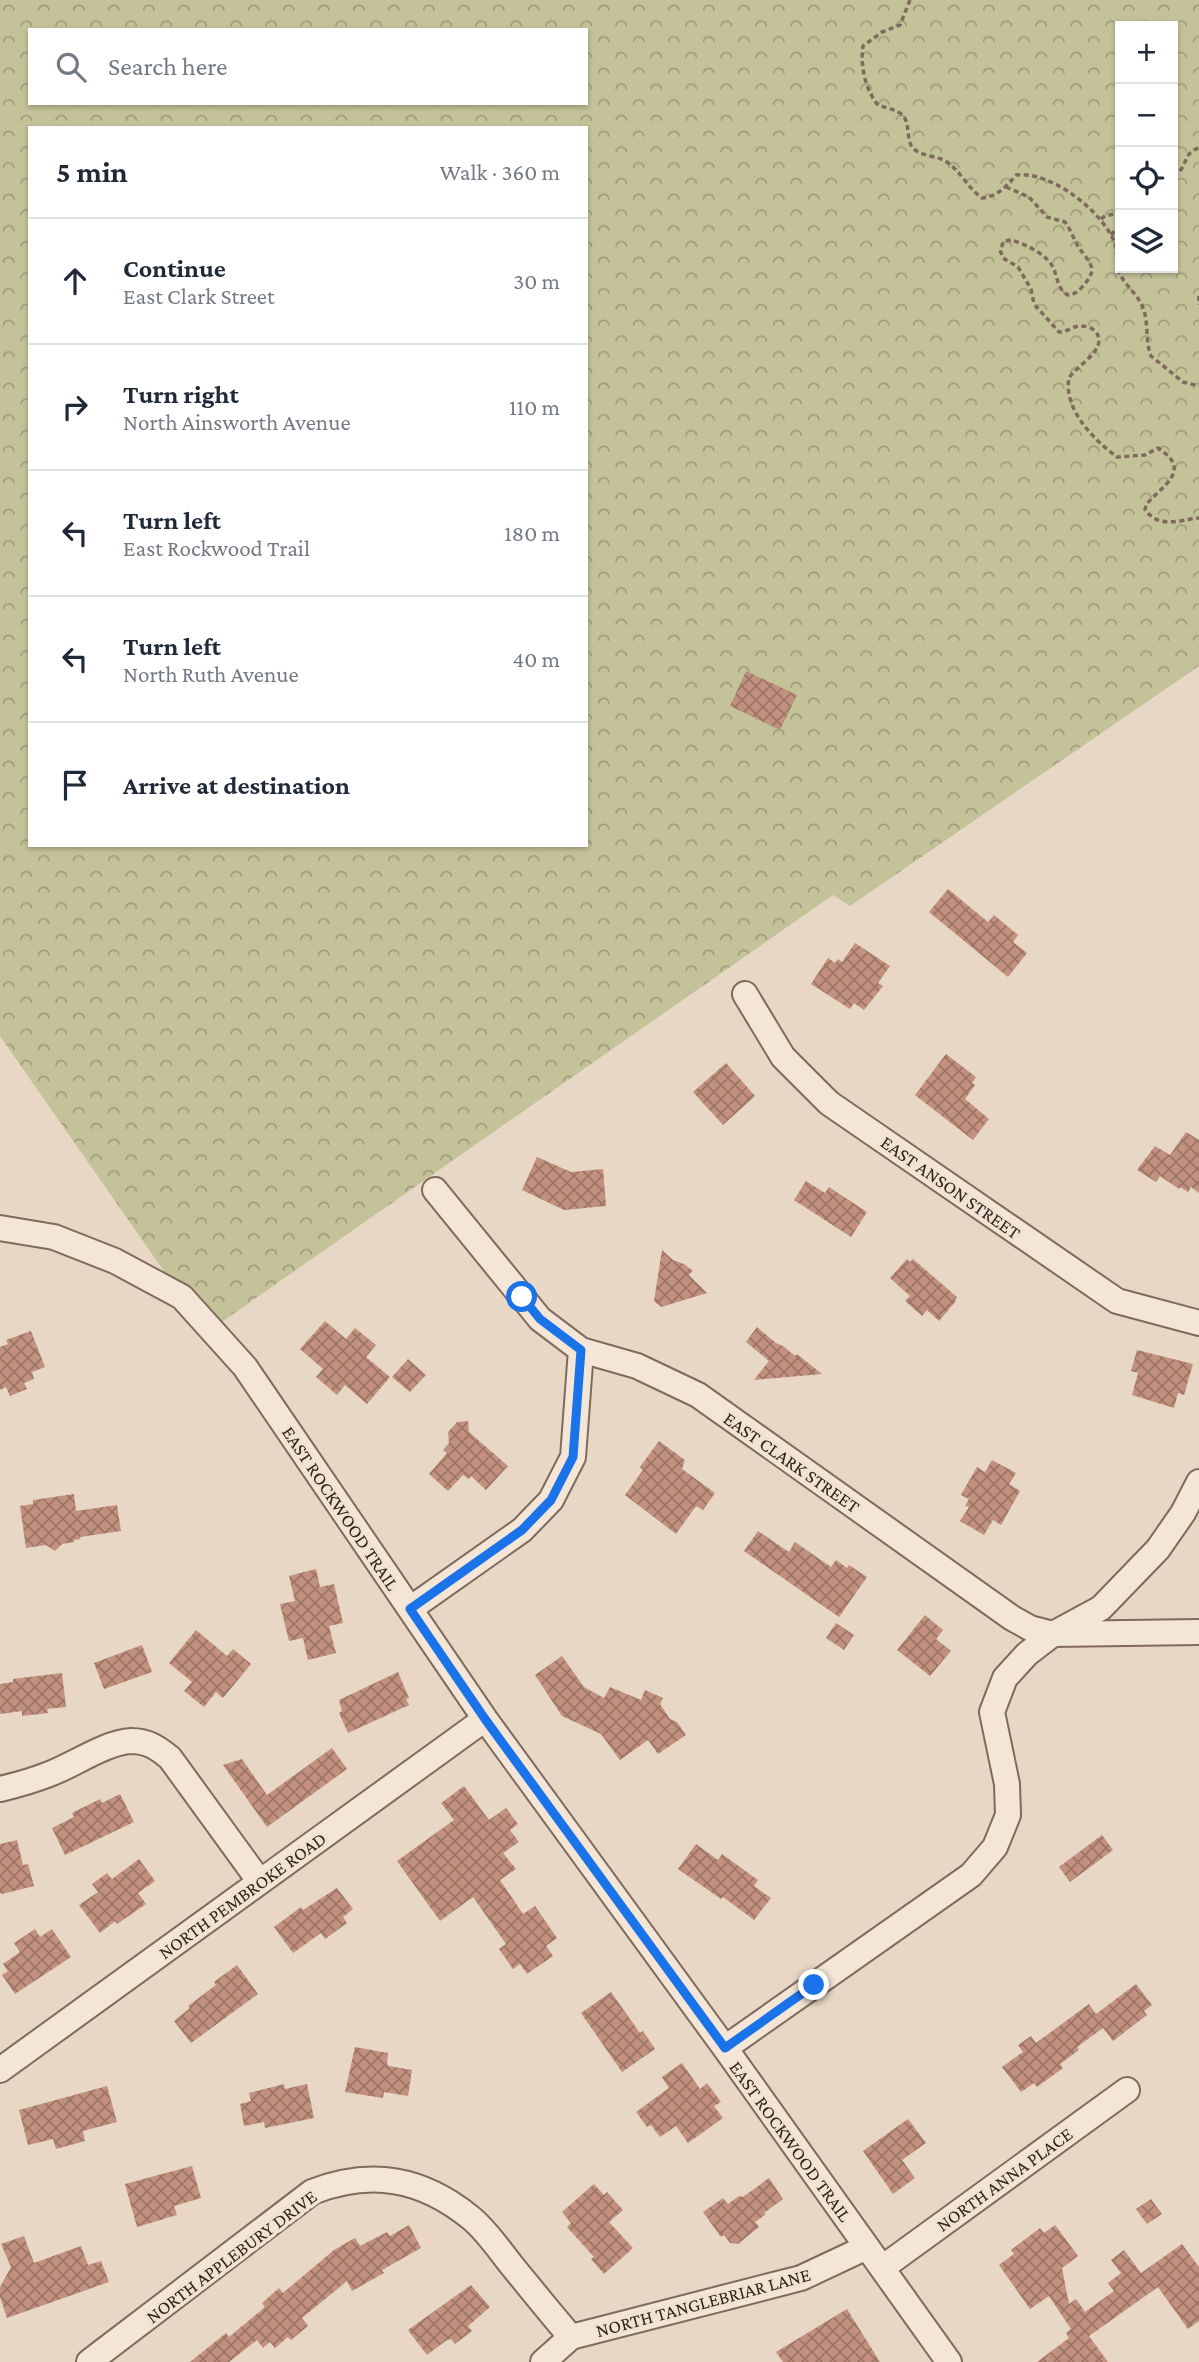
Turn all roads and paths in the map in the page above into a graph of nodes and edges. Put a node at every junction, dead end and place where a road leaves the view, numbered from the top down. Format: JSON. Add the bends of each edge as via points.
{"nodes":[{"id":1,"x":910,"y":0,"type":"edge"},
{"id":2,"x":1199,"y":148,"type":"edge"},
{"id":3,"x":1178,"y":174,"type":"edge"},
{"id":4,"x":1006,"y":187,"type":"junction"},
{"id":5,"x":1115,"y":213,"type":"edge"},
{"id":6,"x":1101,"y":219,"type":"junction"},
{"id":7,"x":1115,"y":231,"type":"edge"},
{"id":8,"x":1111,"y":235,"type":"junction"},
{"id":9,"x":1199,"y":296,"type":"edge"},
{"id":10,"x":1199,"y":305,"type":"edge"},
{"id":11,"x":1199,"y":386,"type":"edge"},
{"id":12,"x":1199,"y":518,"type":"edge"},
{"id":13,"x":745,"y":994,"type":"dead end"},
{"id":14,"x":435,"y":1190,"type":"dead end"},
{"id":15,"x":0,"y":1228,"type":"edge"},
{"id":16,"x":1199,"y":1323,"type":"edge"},
{"id":17,"x":581,"y":1350,"type":"junction"},
{"id":18,"x":1199,"y":1482,"type":"edge"},
{"id":19,"x":410,"y":1609,"type":"junction"},
{"id":20,"x":1199,"y":1632,"type":"edge"},
{"id":21,"x":1053,"y":1634,"type":"junction"},
{"id":22,"x":485,"y":1719,"type":"junction"},
{"id":23,"x":0,"y":1789,"type":"edge"},
{"id":24,"x":260,"y":1882,"type":"junction"},
{"id":25,"x":725,"y":2048,"type":"junction"},
{"id":26,"x":0,"y":2070,"type":"edge"},
{"id":27,"x":1127,"y":2090,"type":"dead end"},
{"id":28,"x":867,"y":2247,"type":"junction"},
{"id":29,"x":882,"y":2267,"type":"junction"},
{"id":30,"x":571,"y":2337,"type":"junction"},
{"id":31,"x":89,"y":2362,"type":"edge"},
{"id":32,"x":543,"y":2362,"type":"edge"},
{"id":33,"x":949,"y":2362,"type":"edge"}],
"edges":[{"from":1,"to":4,"type":"path","via":[[900,25],[863,46],[871,96],[904,118],[915,150],[948,163],[973,192],[982,198],[992,197]]},
{"from":2,"to":3,"type":"path","via":[[1186,156]]},
{"from":4,"to":6,"type":"path","via":[[1016,175],[1049,179]]},
{"from":4,"to":12,"type":"path","via":[[1029,197],[1048,217],[1065,222],[1091,264],[1089,280],[1068,295],[1061,291],[1044,257],[1011,240],[1004,241],[1000,250],[1003,258],[1018,267],[1034,304],[1059,332],[1082,326],[1098,334],[1096,350],[1069,378],[1072,407],[1117,457],[1158,449],[1170,460],[1174,477],[1146,505],[1148,514],[1168,523]]},
{"from":5,"to":6,"type":"path"},
{"from":6,"to":8,"type":"path"},
{"from":7,"to":8,"type":"path"},
{"from":8,"to":11,"type":"path","via":[[1120,273],[1143,309],[1151,356],[1184,382]]},
{"from":9,"to":10,"type":"path"},
{"from":13,"to":16,"type":"street","name":"EAST ANSON STREET","via":[[783,1057],[829,1103],[1117,1301]]},
{"from":14,"to":17,"type":"street","name":"EAST CLARK STREET","via":[[540,1319]]},
{"from":15,"to":19,"type":"street","name":"EAST ROCKWOOD TRAIL","via":[[54,1237],[115,1261],[182,1297],[245,1367]]},
{"from":17,"to":19,"type":"street","via":[[573,1457],[551,1500],[522,1530]]},
{"from":17,"to":21,"type":"street","name":"EAST CLARK STREET","via":[[637,1366],[698,1395],[1012,1618]]},
{"from":18,"to":21,"type":"street","via":[[1158,1549],[1101,1608]]},
{"from":19,"to":22,"type":"street","name":"EAST ROCKWOOD TRAIL"},
{"from":20,"to":21,"type":"street","name":"EAST CLARK STREET"},
{"from":21,"to":25,"type":"street","via":[[1005,1678],[992,1712],[1007,1784],[1008,1815],[995,1847],[971,1875]]},
{"from":22,"to":24,"type":"street","name":"NORTH PEMBROKE ROAD"},
{"from":22,"to":25,"type":"street","name":"EAST ROCKWOOD TRAIL"},
{"from":23,"to":24,"type":"street","via":[[129,1741],[158,1747]]},
{"from":24,"to":26,"type":"street","name":"NORTH PEMBROKE ROAD"},
{"from":25,"to":28,"type":"street","name":"EAST ROCKWOOD TRAIL"},
{"from":27,"to":29,"type":"street","name":"NORTH ANNA PLACE"},
{"from":28,"to":29,"type":"street","name":"EAST ROCKWOOD TRAIL"},
{"from":28,"to":30,"type":"street","name":"NORTH TANGLEBRIAR LANE","via":[[801,2278]]},
{"from":29,"to":33,"type":"street","name":"EAST ROCKWOOD TRAIL"},
{"from":30,"to":31,"type":"street","name":"NORTH APPLEBURY DRIVE","via":[[473,2219],[415,2185],[386,2179],[337,2182],[312,2192]]},
{"from":30,"to":32,"type":"street","name":"NORTH TANGLEBRIAR LANE"}]}
